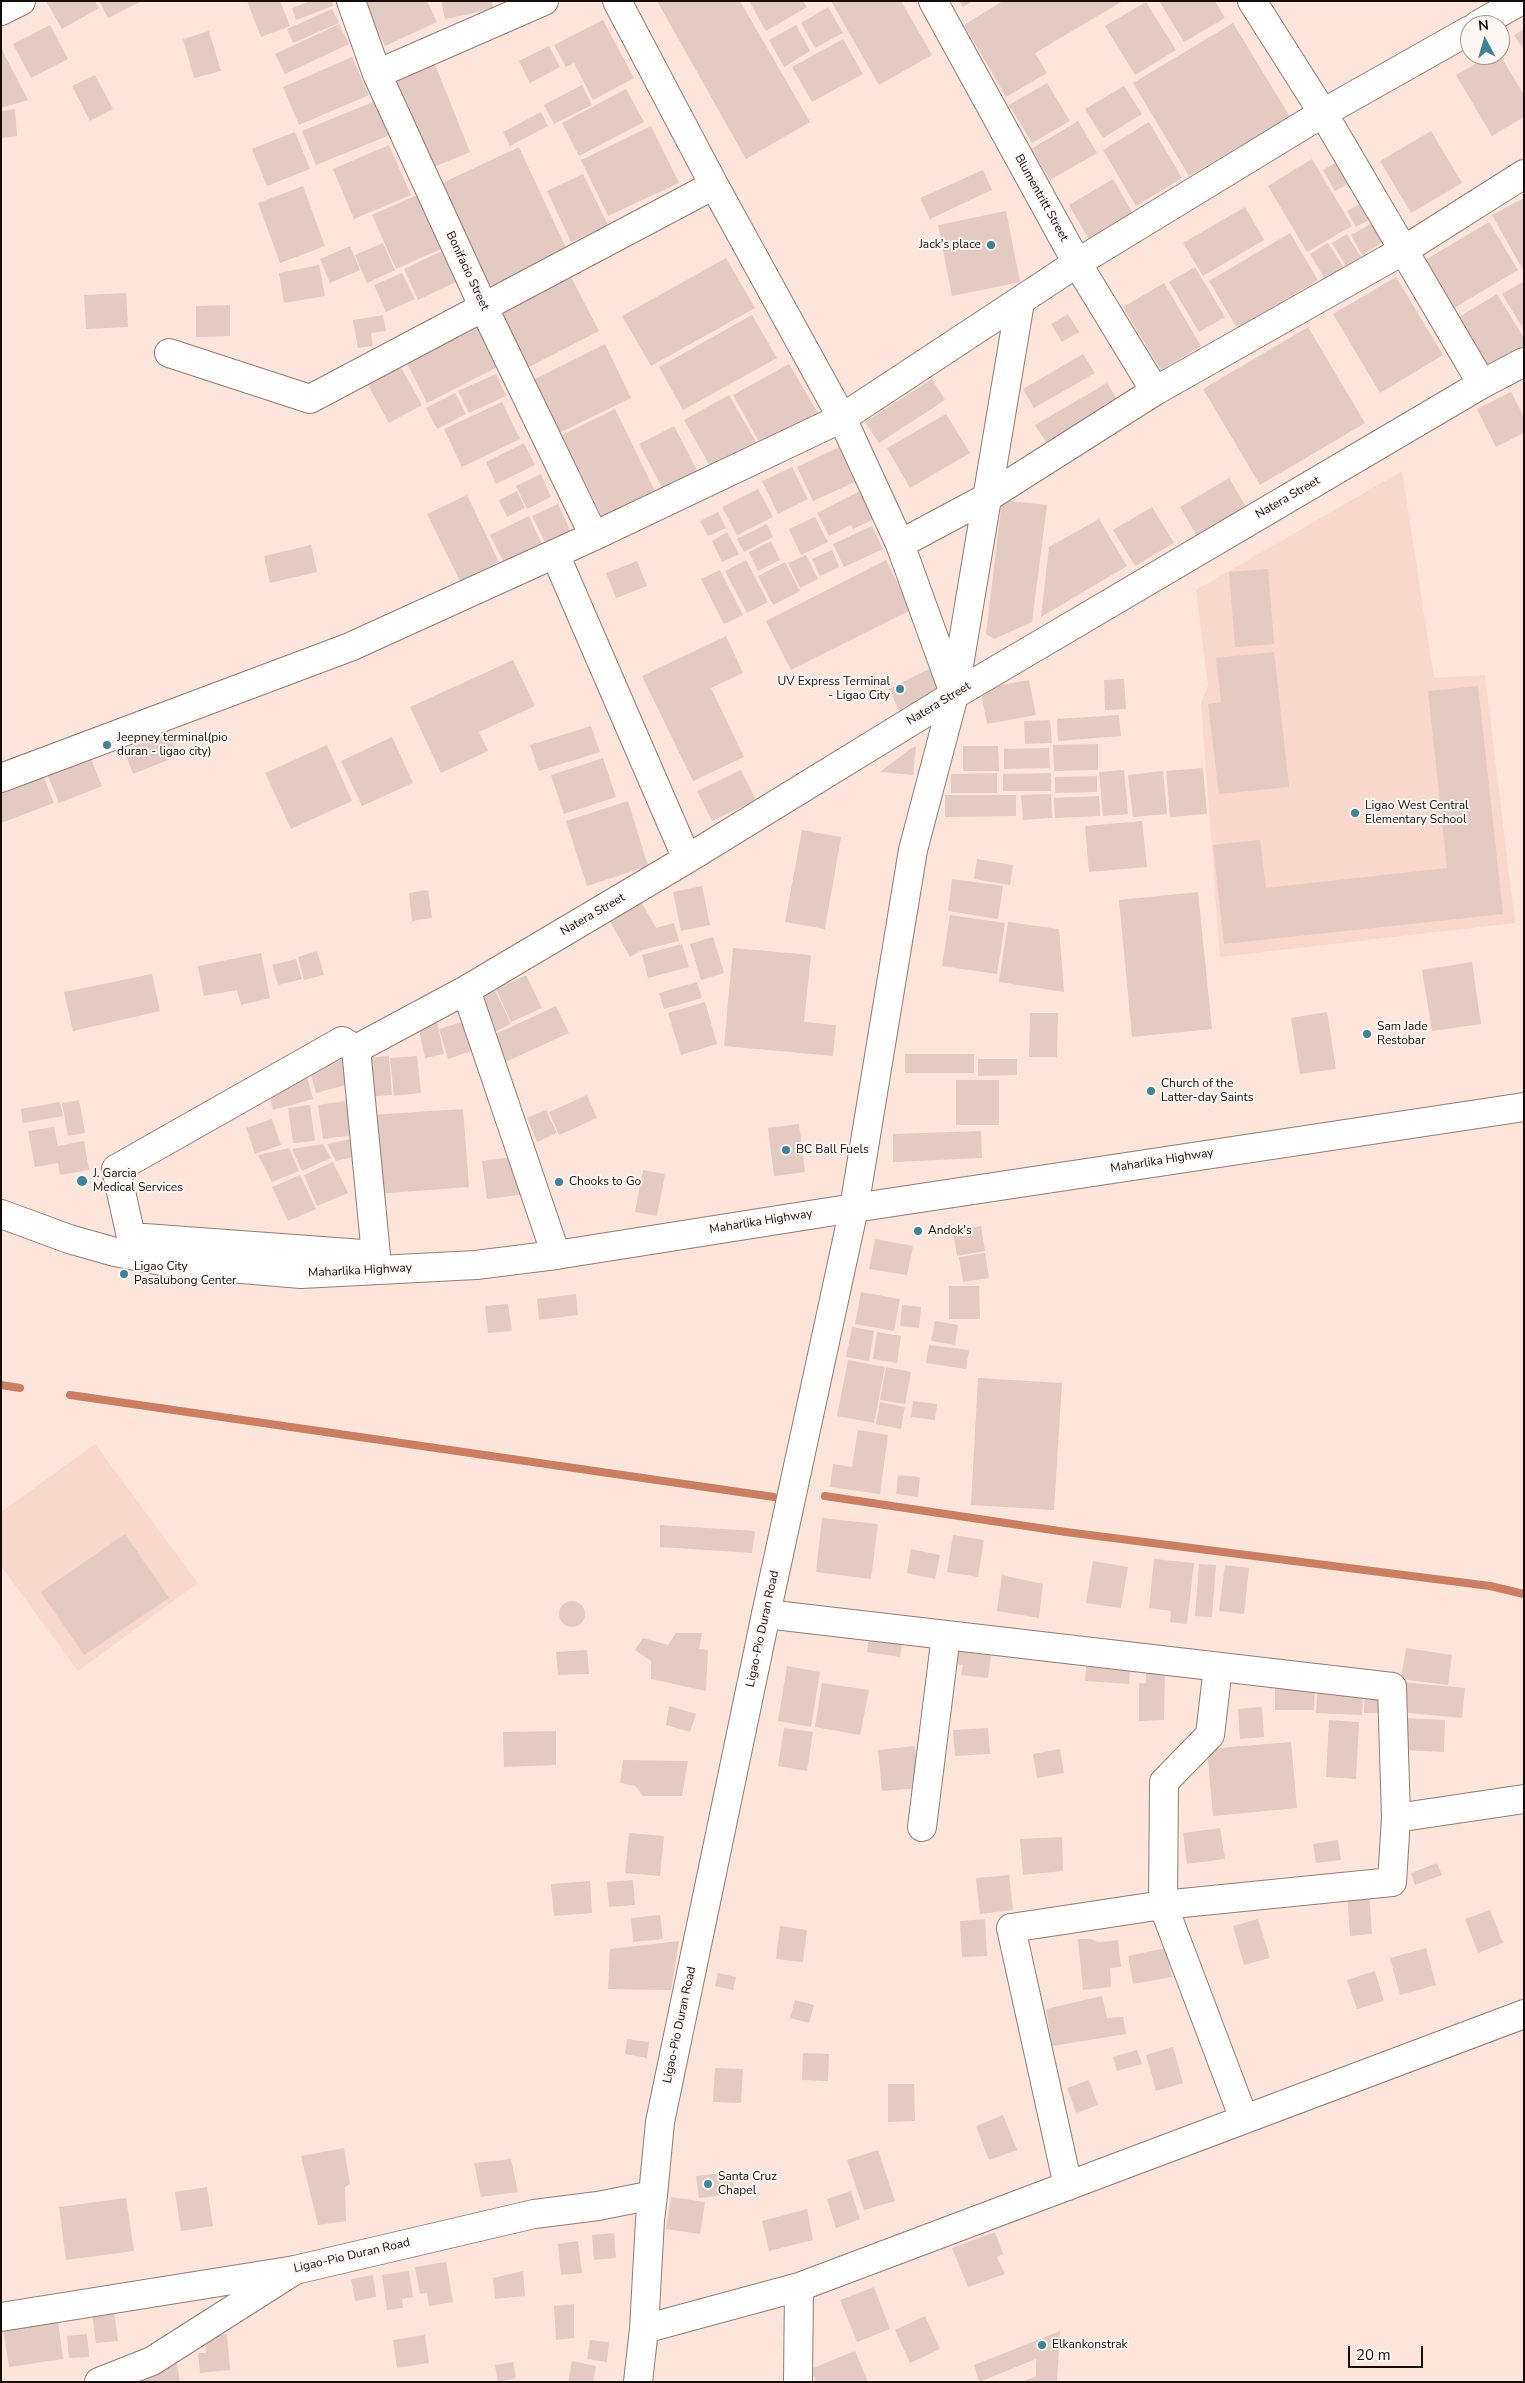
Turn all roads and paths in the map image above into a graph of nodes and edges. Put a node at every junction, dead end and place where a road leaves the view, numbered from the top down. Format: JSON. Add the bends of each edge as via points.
{"nodes":[{"id":1,"x":20,"y":1,"type":"edge"},
{"id":2,"x":351,"y":1,"type":"edge"},
{"id":3,"x":544,"y":1,"type":"edge"},
{"id":4,"x":617,"y":1,"type":"edge"},
{"id":5,"x":933,"y":1,"type":"edge"},
{"id":6,"x":1252,"y":1,"type":"edge"},
{"id":7,"x":1520,"y":1,"type":"edge"},
{"id":8,"x":1,"y":11,"type":"edge"},
{"id":9,"x":1496,"y":15,"type":"edge"},
{"id":10,"x":1460,"y":36,"type":"edge"},
{"id":11,"x":377,"y":74,"type":"junction"},
{"id":12,"x":1322,"y":113,"type":"junction"},
{"id":13,"x":1524,"y":174,"type":"edge"},
{"id":14,"x":714,"y":185,"type":"junction"},
{"id":15,"x":1404,"y":250,"type":"junction"},
{"id":16,"x":1077,"y":263,"type":"junction"},
{"id":17,"x":1020,"y":302,"type":"junction"},
{"id":18,"x":483,"y":306,"type":"junction"},
{"id":19,"x":169,"y":354,"type":"dead end"},
{"id":20,"x":1524,"y":362,"type":"edge"},
{"id":21,"x":1482,"y":384,"type":"junction"},
{"id":22,"x":1155,"y":391,"type":"junction"},
{"id":23,"x":842,"y":418,"type":"junction"},
{"id":24,"x":988,"y":497,"type":"junction"},
{"id":25,"x":594,"y":536,"type":"junction"},
{"id":26,"x":900,"y":544,"type":"junction"},
{"id":27,"x":555,"y":554,"type":"junction"},
{"id":28,"x":954,"y":695,"type":"junction"},
{"id":29,"x":1,"y":778,"type":"edge"},
{"id":30,"x":687,"y":860,"type":"junction"},
{"id":31,"x":466,"y":990,"type":"junction"},
{"id":32,"x":356,"y":1049,"type":"junction"},
{"id":33,"x":1524,"y":1107,"type":"edge"},
{"id":34,"x":854,"y":1208,"type":"junction"},
{"id":35,"x":1,"y":1214,"type":"edge"},
{"id":36,"x":556,"y":1255,"type":"junction"},
{"id":37,"x":766,"y":1614,"type":"junction"},
{"id":38,"x":946,"y":1635,"type":"junction"},
{"id":39,"x":1218,"y":1667,"type":"junction"},
{"id":40,"x":1524,"y":1799,"type":"edge"},
{"id":41,"x":1396,"y":1818,"type":"junction"},
{"id":42,"x":922,"y":1827,"type":"dead end"},
{"id":43,"x":1163,"y":1905,"type":"junction"},
{"id":44,"x":1524,"y":2014,"type":"edge"},
{"id":45,"x":1244,"y":2119,"type":"junction"},
{"id":46,"x":1068,"y":2186,"type":"junction"},
{"id":47,"x":653,"y":2195,"type":"junction"},
{"id":48,"x":295,"y":2270,"type":"junction"},
{"id":49,"x":799,"y":2287,"type":"junction"},
{"id":50,"x":1,"y":2318,"type":"edge"},
{"id":51,"x":644,"y":2329,"type":"junction"},
{"id":52,"x":99,"y":2382,"type":"edge"},
{"id":53,"x":638,"y":2382,"type":"edge"},
{"id":54,"x":798,"y":2382,"type":"edge"}],
"edges":[{"from":1,"to":8,"type":"main road"},
{"from":2,"to":11,"type":"main road","name":"Bonifacio Street"},
{"from":3,"to":11,"type":"main road"},
{"from":4,"to":14,"type":"main road"},
{"from":5,"to":16,"type":"main road","name":"Blumentritt Street"},
{"from":6,"to":12,"type":"main road"},
{"from":7,"to":9,"type":"main road"},
{"from":10,"to":12,"type":"main road"},
{"from":11,"to":18,"type":"main road","name":"Bonifacio Street"},
{"from":12,"to":15,"type":"main road"},
{"from":12,"to":16,"type":"main road"},
{"from":13,"to":15,"type":"main road"},
{"from":14,"to":18,"type":"main road"},
{"from":14,"to":23,"type":"main road"},
{"from":15,"to":21,"type":"main road"},
{"from":15,"to":22,"type":"main road"},
{"from":16,"to":17,"type":"main road"},
{"from":16,"to":22,"type":"main road","name":"Blumentritt Street"},
{"from":17,"to":23,"type":"main road"},
{"from":17,"to":24,"type":"main road","name":"Ligao-Pio Duran Road"},
{"from":18,"to":19,"type":"main road","via":[[310,399]]},
{"from":18,"to":25,"type":"main road","name":"Bonifacio Street"},
{"from":20,"to":21,"type":"main road","name":"Natera Street"},
{"from":21,"to":28,"type":"main road","name":"Natera Street"},
{"from":22,"to":24,"type":"main road"},
{"from":23,"to":25,"type":"main road"},
{"from":23,"to":26,"type":"main road"},
{"from":24,"to":26,"type":"main road"},
{"from":24,"to":28,"type":"main road","name":"Ligao-Pio Duran Road"},
{"from":25,"to":27,"type":"main road"},
{"from":26,"to":28,"type":"main road"},
{"from":27,"to":29,"type":"main road","via":[[350,647]]},
{"from":27,"to":30,"type":"main road"},
{"from":28,"to":30,"type":"main road","name":"Natera Street"},
{"from":28,"to":34,"type":"main road","name":"Ligao-Pio Duran Road","via":[[914,850]]},
{"from":30,"to":31,"type":"main road","name":"Natera Street"},
{"from":31,"to":32,"type":"main road","name":"Natera Street"},
{"from":31,"to":36,"type":"main road"},
{"from":32,"to":32,"type":"main road","via":[[342,1041],[116,1169],[131,1237],[376,1255]]},
{"from":33,"to":34,"type":"main road","name":"Maharlika Highway"},
{"from":34,"to":36,"type":"main road","name":"Maharlika Highway"},
{"from":34,"to":37,"type":"main road","name":"Ligao-Pio Duran Road"},
{"from":35,"to":36,"type":"main road","name":"Maharlika Highway","via":[[115,1252],[172,1263],[242,1270],[301,1274],[476,1265]]},
{"from":37,"to":38,"type":"main road"},
{"from":37,"to":47,"type":"main road","name":"Ligao-Pio Duran Road","via":[[660,2122]]},
{"from":38,"to":39,"type":"main road"},
{"from":38,"to":42,"type":"main road"},
{"from":39,"to":41,"type":"main road","via":[[1392,1687]]},
{"from":39,"to":43,"type":"main road","via":[[1210,1735],[1164,1782]]},
{"from":40,"to":41,"type":"main road"},
{"from":41,"to":43,"type":"main road","via":[[1392,1882]]},
{"from":43,"to":45,"type":"main road"},
{"from":43,"to":46,"type":"main road","via":[[1010,1928]]},
{"from":44,"to":45,"type":"main road"},
{"from":45,"to":46,"type":"main road"},
{"from":46,"to":49,"type":"main road"},
{"from":47,"to":48,"type":"main road","name":"Ligao-Pio Duran Road","via":[[534,2214]]},
{"from":47,"to":51,"type":"main road"},
{"from":48,"to":50,"type":"main road","name":"Ligao-Pio Duran Road"},
{"from":48,"to":52,"type":"main road","via":[[152,2361]]},
{"from":49,"to":51,"type":"main road"},
{"from":49,"to":54,"type":"main road"},
{"from":51,"to":53,"type":"main road"}]}
